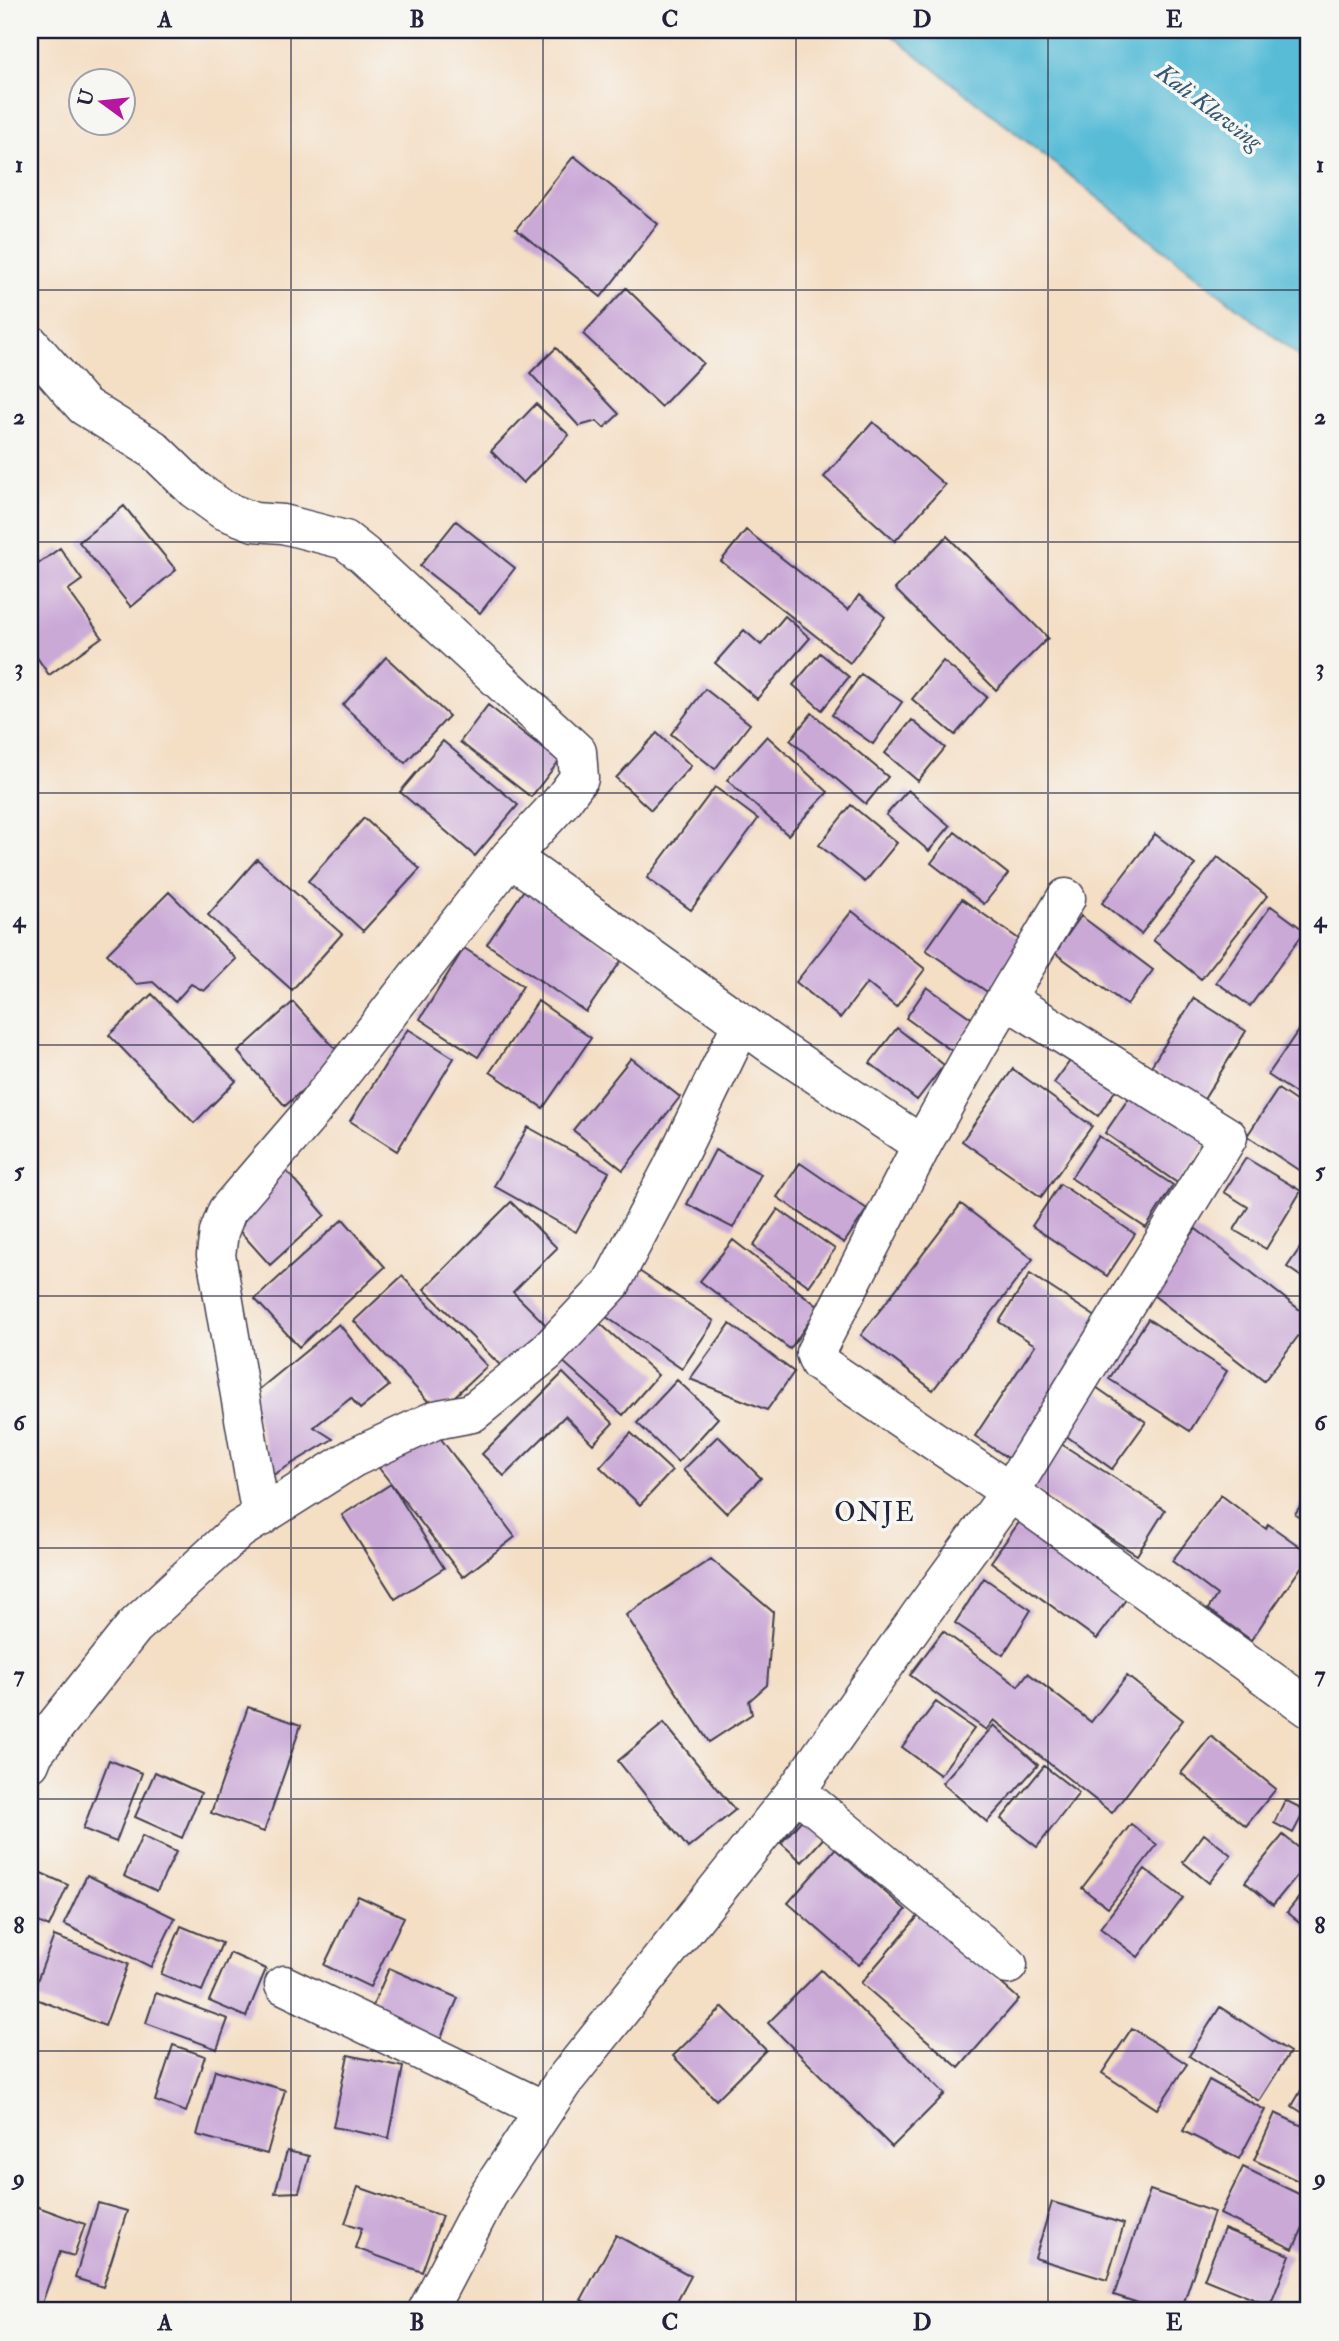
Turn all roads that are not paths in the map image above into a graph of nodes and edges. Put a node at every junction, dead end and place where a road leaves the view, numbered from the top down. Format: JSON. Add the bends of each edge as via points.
{"nodes":[{"id":1,"x":30,"y":344,"type":"edge"},
{"id":2,"x":510,"y":857,"type":"junction"},
{"id":3,"x":1066,"y":898,"type":"dead end"},
{"id":4,"x":1006,"y":999,"type":"junction"},
{"id":5,"x":742,"y":1023,"type":"junction"},
{"id":6,"x":922,"y":1145,"type":"junction"},
{"id":7,"x":1010,"y":1492,"type":"junction"},
{"id":8,"x":261,"y":1517,"type":"junction"},
{"id":9,"x":1309,"y":1708,"type":"edge"},
{"id":10,"x":30,"y":1763,"type":"edge"},
{"id":11,"x":796,"y":1791,"type":"junction"},
{"id":12,"x":1008,"y":1965,"type":"dead end"},
{"id":13,"x":284,"y":1985,"type":"dead end"},
{"id":14,"x":544,"y":2110,"type":"junction"},
{"id":15,"x":427,"y":2311,"type":"edge"}],
"edges":[{"from":1,"to":2,"type":"street","via":[[84,406],[153,449],[223,510],[254,522],[283,524],[345,540],[577,751],[579,778]]},
{"from":2,"to":5,"type":"street"},
{"from":2,"to":8,"type":"street","via":[[305,1120],[227,1211],[221,1225],[216,1255],[219,1279]]},
{"from":3,"to":4,"type":"street"},
{"from":4,"to":6,"type":"street"},
{"from":4,"to":7,"type":"street","via":[[1228,1137]]},
{"from":5,"to":6,"type":"street"},
{"from":5,"to":8,"type":"street","via":[[611,1284],[547,1352],[472,1413],[435,1420],[353,1458]]},
{"from":6,"to":7,"type":"street","via":[[815,1353],[819,1363]]},
{"from":7,"to":9,"type":"street"},
{"from":7,"to":11,"type":"street"},
{"from":8,"to":10,"type":"street","via":[[239,1530],[134,1627]]},
{"from":11,"to":12,"type":"street"},
{"from":11,"to":14,"type":"street"},
{"from":13,"to":14,"type":"street"},
{"from":14,"to":15,"type":"street","via":[[488,2195]]}]}
